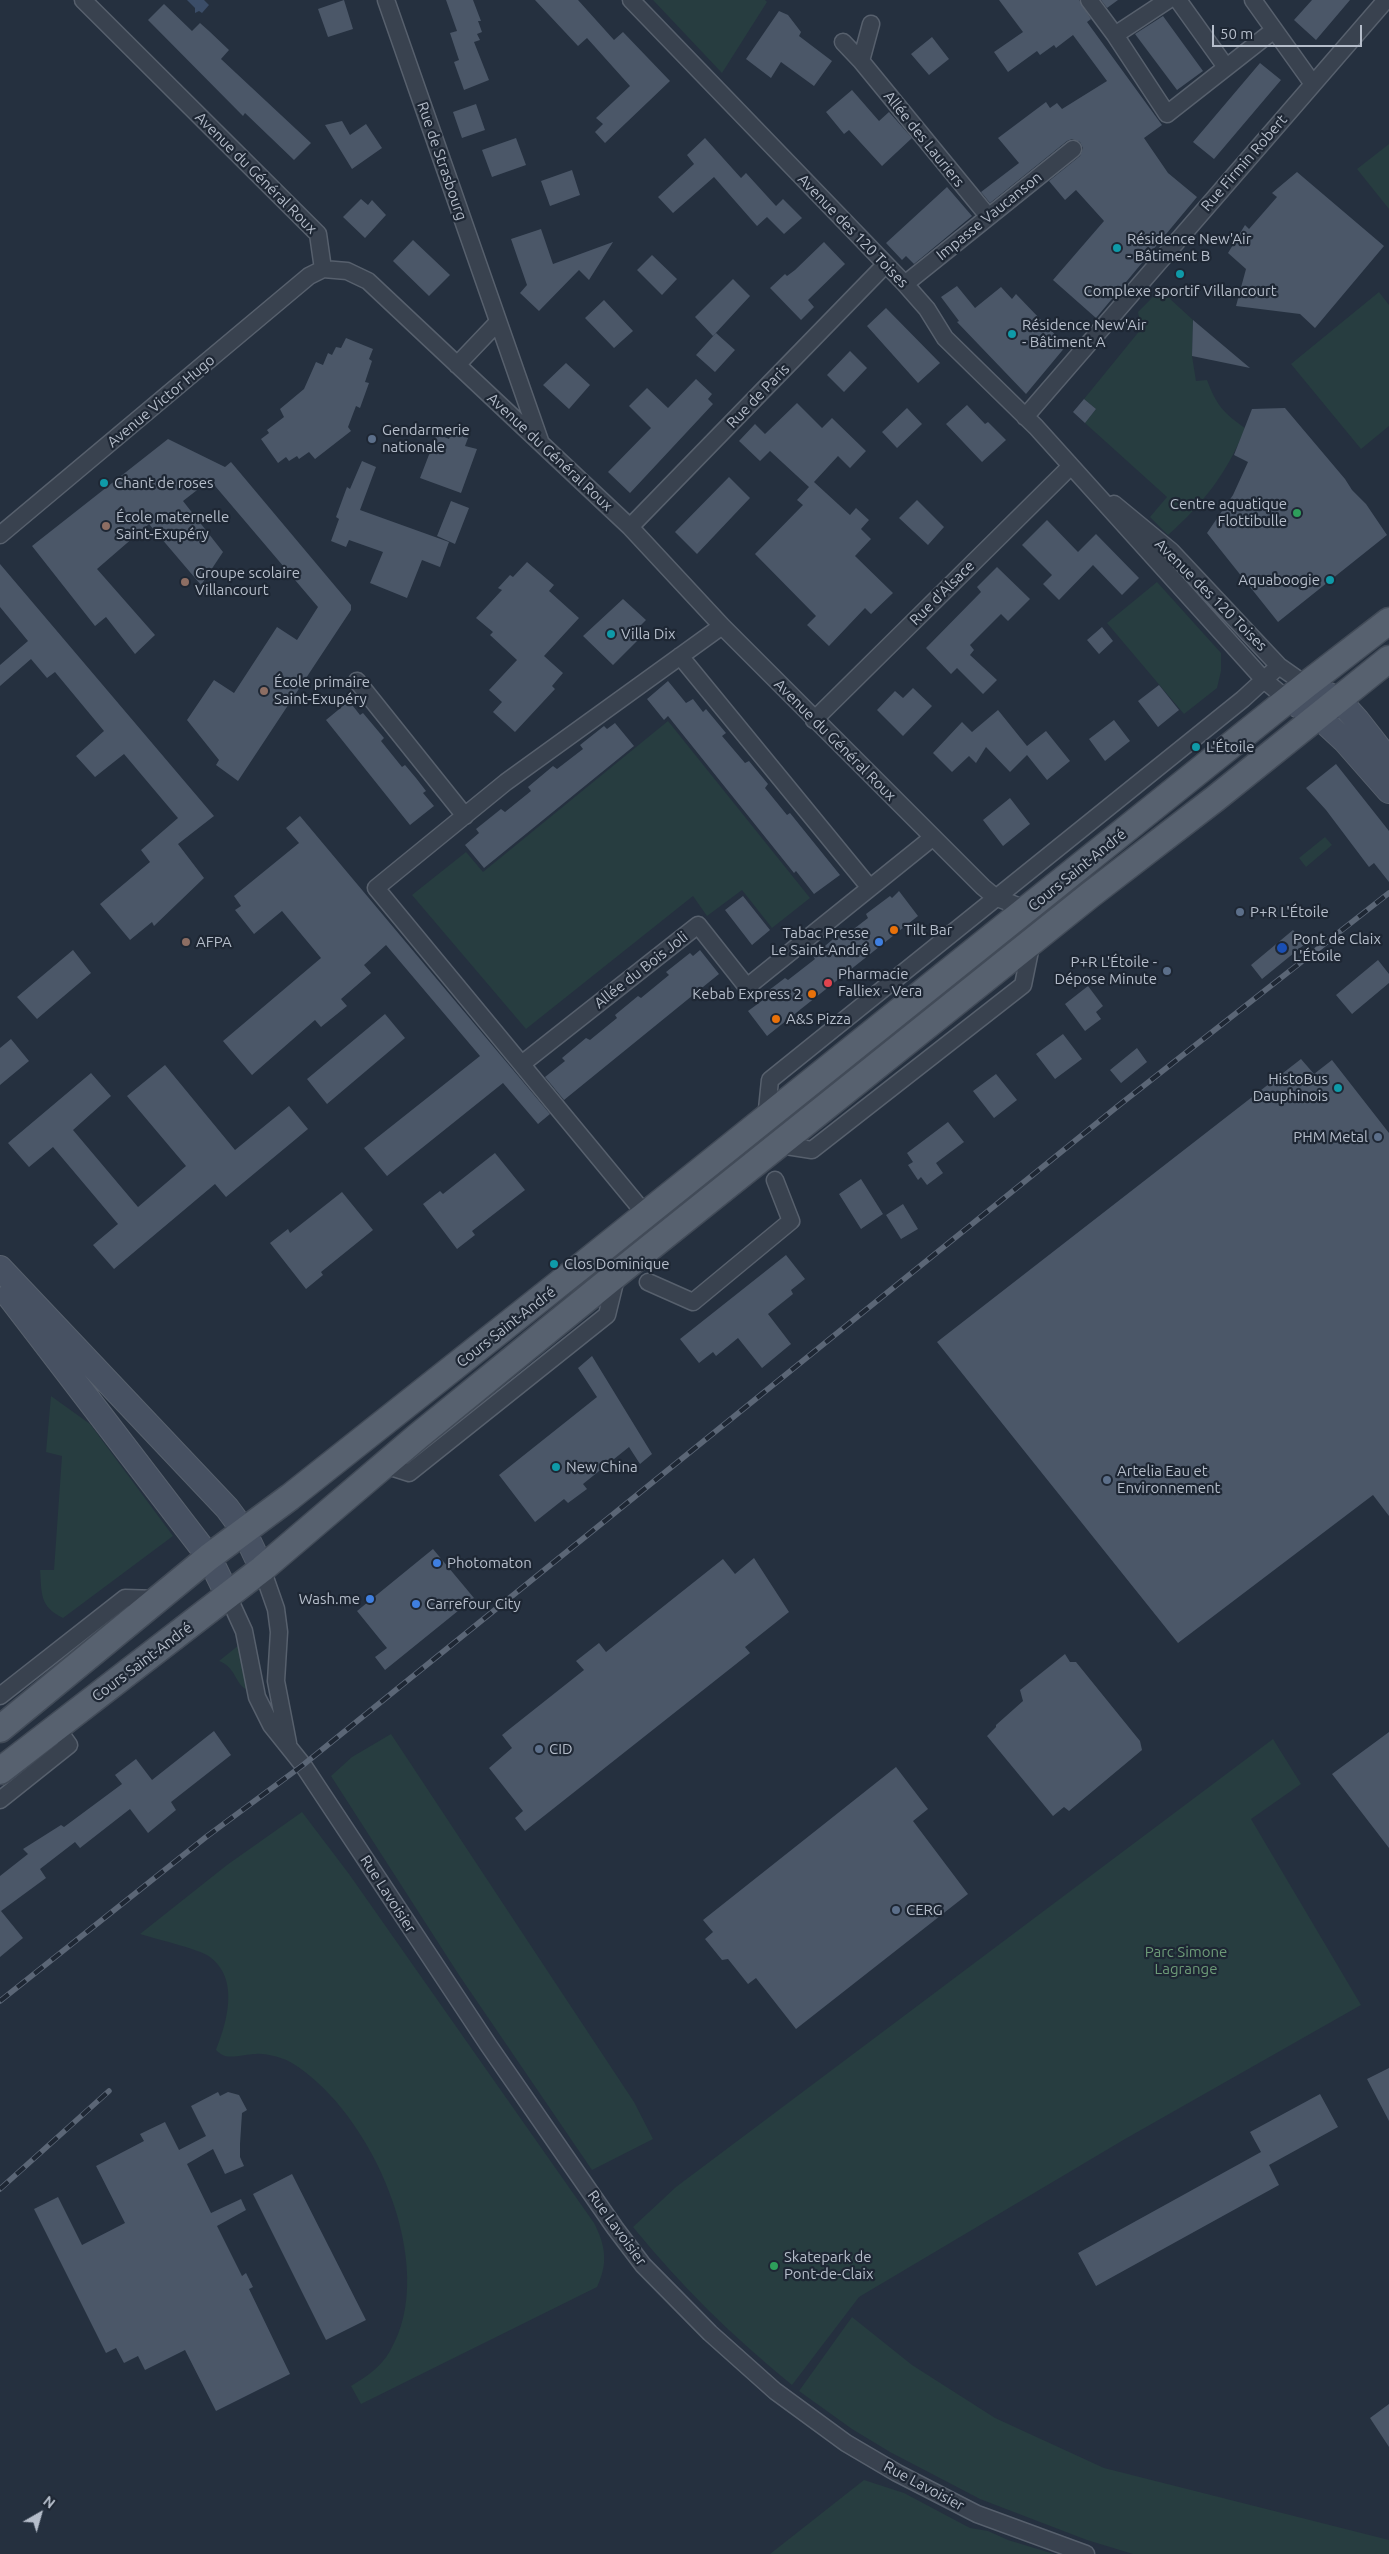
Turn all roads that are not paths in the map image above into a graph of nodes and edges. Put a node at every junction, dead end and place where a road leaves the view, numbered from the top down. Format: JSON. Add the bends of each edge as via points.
{"nodes":[{"id":1,"x":83,"y":0,"type":"edge"},
{"id":2,"x":386,"y":0,"type":"edge"},
{"id":3,"x":631,"y":0,"type":"edge"},
{"id":4,"x":1089,"y":0,"type":"edge"},
{"id":5,"x":1168,"y":0,"type":"edge"},
{"id":6,"x":1178,"y":0,"type":"edge"},
{"id":7,"x":1254,"y":0,"type":"edge"},
{"id":8,"x":1386,"y":0,"type":"edge"},
{"id":9,"x":871,"y":24,"type":"dead end"},
{"id":10,"x":1274,"y":30,"type":"junction"},
{"id":11,"x":1115,"y":35,"type":"junction"},
{"id":12,"x":843,"y":42,"type":"dead end"},
{"id":13,"x":861,"y":61,"type":"junction"},
{"id":14,"x":1226,"y":67,"type":"junction"},
{"id":15,"x":1313,"y":84,"type":"junction"},
{"id":16,"x":1073,"y":149,"type":"dead end"},
{"id":17,"x":988,"y":216,"type":"junction"},
{"id":18,"x":885,"y":265,"type":"junction"},
{"id":19,"x":323,"y":269,"type":"junction"},
{"id":20,"x":905,"y":284,"type":"junction"},
{"id":21,"x":498,"y":322,"type":"junction"},
{"id":22,"x":457,"y":365,"type":"junction"},
{"id":23,"x":1025,"y":417,"type":"junction"},
{"id":24,"x":542,"y":445,"type":"junction"},
{"id":25,"x":1070,"y":467,"type":"junction"},
{"id":26,"x":630,"y":527,"type":"junction"},
{"id":27,"x":0,"y":535,"type":"edge"},
{"id":28,"x":1389,"y":621,"type":"edge"},
{"id":29,"x":722,"y":626,"type":"junction"},
{"id":30,"x":680,"y":656,"type":"junction"},
{"id":31,"x":1279,"y":666,"type":"junction"},
{"id":32,"x":1386,"y":666,"type":"edge"},
{"id":33,"x":1264,"y":680,"type":"junction"},
{"id":34,"x":357,"y":681,"type":"dead end"},
{"id":35,"x":1297,"y":692,"type":"junction"},
{"id":36,"x":1328,"y":707,"type":"junction"},
{"id":37,"x":814,"y":720,"type":"junction"},
{"id":38,"x":1389,"y":762,"type":"edge"},
{"id":39,"x":1389,"y":791,"type":"edge"},
{"id":40,"x":465,"y":816,"type":"junction"},
{"id":41,"x":932,"y":838,"type":"junction"},
{"id":42,"x":870,"y":888,"type":"junction"},
{"id":43,"x":996,"y":897,"type":"junction"},
{"id":44,"x":1028,"y":910,"type":"junction"},
{"id":45,"x":1032,"y":941,"type":"junction"},
{"id":46,"x":961,"y":998,"type":"junction"},
{"id":47,"x":953,"y":1038,"type":"junction"},
{"id":48,"x":523,"y":1063,"type":"junction"},
{"id":49,"x":766,"y":1119,"type":"junction"},
{"id":50,"x":780,"y":1145,"type":"junction"},
{"id":51,"x":775,"y":1180,"type":"dead end"},
{"id":52,"x":646,"y":1214,"type":"junction"},
{"id":53,"x":0,"y":1268,"type":"edge"},
{"id":54,"x":617,"y":1274,"type":"junction"},
{"id":55,"x":648,"y":1282,"type":"dead end"},
{"id":56,"x":0,"y":1285,"type":"edge"},
{"id":57,"x":384,"y":1465,"type":"junction"},
{"id":58,"x":244,"y":1532,"type":"junction"},
{"id":59,"x":209,"y":1557,"type":"junction"},
{"id":60,"x":262,"y":1569,"type":"junction"},
{"id":61,"x":228,"y":1596,"type":"junction"},
{"id":62,"x":158,"y":1598,"type":"junction"},
{"id":63,"x":0,"y":1696,"type":"edge"},
{"id":64,"x":56,"y":1727,"type":"junction"},
{"id":65,"x":0,"y":1729,"type":"edge"},
{"id":66,"x":289,"y":1748,"type":"junction"},
{"id":67,"x":0,"y":1771,"type":"edge"},
{"id":68,"x":0,"y":1800,"type":"edge"},
{"id":69,"x":1086,"y":2554,"type":"edge"}],
"edges":[{"from":1,"to":19,"type":"street","name":"Avenue du Général Roux","via":[[318,234]]},
{"from":2,"to":21,"type":"street","name":"Rue de Strasbourg"},
{"from":3,"to":18,"type":"street","name":"Avenue des 120 Toises"},
{"from":4,"to":11,"type":"street"},
{"from":5,"to":11,"type":"street"},
{"from":6,"to":14,"type":"street"},
{"from":7,"to":10,"type":"street"},
{"from":8,"to":15,"type":"street","name":"Rue Firmin Robert"},
{"from":9,"to":13,"type":"street"},
{"from":10,"to":14,"type":"street"},
{"from":10,"to":15,"type":"street"},
{"from":11,"to":14,"type":"street","via":[[1166,114]]},
{"from":12,"to":13,"type":"street","name":"Allée des Lauriers"},
{"from":13,"to":17,"type":"street","name":"Allée des Lauriers"},
{"from":15,"to":23,"type":"street","name":"Rue Firmin Robert"},
{"from":16,"to":17,"type":"street","name":"Impasse Vaucanson"},
{"from":17,"to":20,"type":"street","name":"Impasse Vaucanson"},
{"from":18,"to":20,"type":"street","name":"Avenue des 120 Toises"},
{"from":18,"to":26,"type":"street","name":"Rue de Paris"},
{"from":19,"to":22,"type":"street","name":"Avenue du Général Roux","via":[[347,270],[368,281]]},
{"from":19,"to":27,"type":"street","name":"Avenue Victor Hugo","via":[[309,276]]},
{"from":20,"to":23,"type":"street","name":"Avenue des 120 Toises","via":[[946,338]]},
{"from":21,"to":22,"type":"street"},
{"from":21,"to":24,"type":"street","name":"Rue de Strasbourg"},
{"from":22,"to":24,"type":"street","name":"Avenue du Général Roux"},
{"from":23,"to":25,"type":"street","name":"Avenue des 120 Toises"},
{"from":24,"to":26,"type":"street","name":"Avenue du Général Roux"},
{"from":25,"to":31,"type":"street","name":"Avenue des 120 Toises","via":[[1171,551]]},
{"from":25,"to":33,"type":"street","name":"Avenue des 120 Toises"},
{"from":25,"to":37,"type":"street","name":"Rue d'Alsace"},
{"from":26,"to":29,"type":"street","name":"Avenue du Général Roux"},
{"from":28,"to":35,"type":"main road","name":"Cours Saint-André"},
{"from":29,"to":30,"type":"street"},
{"from":29,"to":37,"type":"street","name":"Avenue du Général Roux"},
{"from":30,"to":40,"type":"street","via":[[506,782]]},
{"from":30,"to":42,"type":"street"},
{"from":31,"to":33,"type":"street","name":"Cours Saint-André"},
{"from":31,"to":35,"type":"street","name":"Avenue des 120 Toises"},
{"from":32,"to":36,"type":"main road","name":"Cours Saint-André"},
{"from":33,"to":35,"type":"street","name":"Avenue des 120 Toises"},
{"from":33,"to":43,"type":"street","name":"Cours Saint-André"},
{"from":34,"to":40,"type":"street"},
{"from":35,"to":36,"type":"main road"},
{"from":35,"to":44,"type":"main road","name":"Cours Saint-André"},
{"from":36,"to":38,"type":"main road","via":[[1357,720]]},
{"from":36,"to":39,"type":"main road","via":[[1345,741]]},
{"from":36,"to":45,"type":"main road","name":"Cours Saint-André"},
{"from":37,"to":41,"type":"street","name":"Avenue du Général Roux"},
{"from":40,"to":48,"type":"street","via":[[376,888]]},
{"from":41,"to":42,"type":"street","name":"Allée du Bois Joli"},
{"from":41,"to":43,"type":"street","name":"Avenue du Général Roux"},
{"from":42,"to":48,"type":"street","name":"Allée du Bois Joli","via":[[747,987],[698,925]]},
{"from":43,"to":44,"type":"street","name":"Avenue du Général Roux"},
{"from":43,"to":49,"type":"street","name":"Cours Saint-André","via":[[770,1080]]},
{"from":44,"to":49,"type":"main road","name":"Cours Saint-André"},
{"from":45,"to":46,"type":"main road","name":"Cours Saint-André"},
{"from":45,"to":47,"type":"street","via":[[1023,985]]},
{"from":46,"to":47,"type":"street"},
{"from":46,"to":50,"type":"main road","name":"Cours Saint-André"},
{"from":47,"to":50,"type":"street","via":[[812,1150]]},
{"from":48,"to":52,"type":"street"},
{"from":49,"to":52,"type":"main road","name":"Cours Saint-André"},
{"from":50,"to":54,"type":"main road","name":"Cours Saint-André"},
{"from":51,"to":55,"type":"street","via":[[791,1221],[693,1302]]},
{"from":52,"to":58,"type":"main road","name":"Cours Saint-André"},
{"from":53,"to":58,"type":"main road","via":[[227,1508]]},
{"from":54,"to":57,"type":"main road","name":"Cours Saint-André"},
{"from":54,"to":57,"type":"street","via":[[607,1315],[409,1473]]},
{"from":56,"to":59,"type":"main road"},
{"from":57,"to":60,"type":"main road","name":"Cours Saint-André"},
{"from":58,"to":59,"type":"main road","name":"Cours Saint-André"},
{"from":58,"to":60,"type":"main road"},
{"from":59,"to":61,"type":"main road"},
{"from":59,"to":62,"type":"main road","name":"Cours Saint-André"},
{"from":60,"to":61,"type":"main road","name":"Cours Saint-André"},
{"from":60,"to":66,"type":"street","name":"Rue Lavoisier","via":[[276,1609],[279,1632],[278,1703]]},
{"from":61,"to":64,"type":"main road","name":"Cours Saint-André"},
{"from":61,"to":66,"type":"street","name":"Rue Lavoisier","via":[[244,1631],[257,1697],[271,1725]]},
{"from":62,"to":63,"type":"street","via":[[125,1598]]},
{"from":62,"to":65,"type":"main road","name":"Cours Saint-André"},
{"from":64,"to":67,"type":"main road","name":"Cours Saint-André"},
{"from":64,"to":68,"type":"street","via":[[69,1745]]},
{"from":66,"to":69,"type":"street","name":"Rue Lavoisier","via":[[615,2228],[643,2265],[710,2333],[775,2391],[846,2443],[897,2473],[977,2514]]}]}
